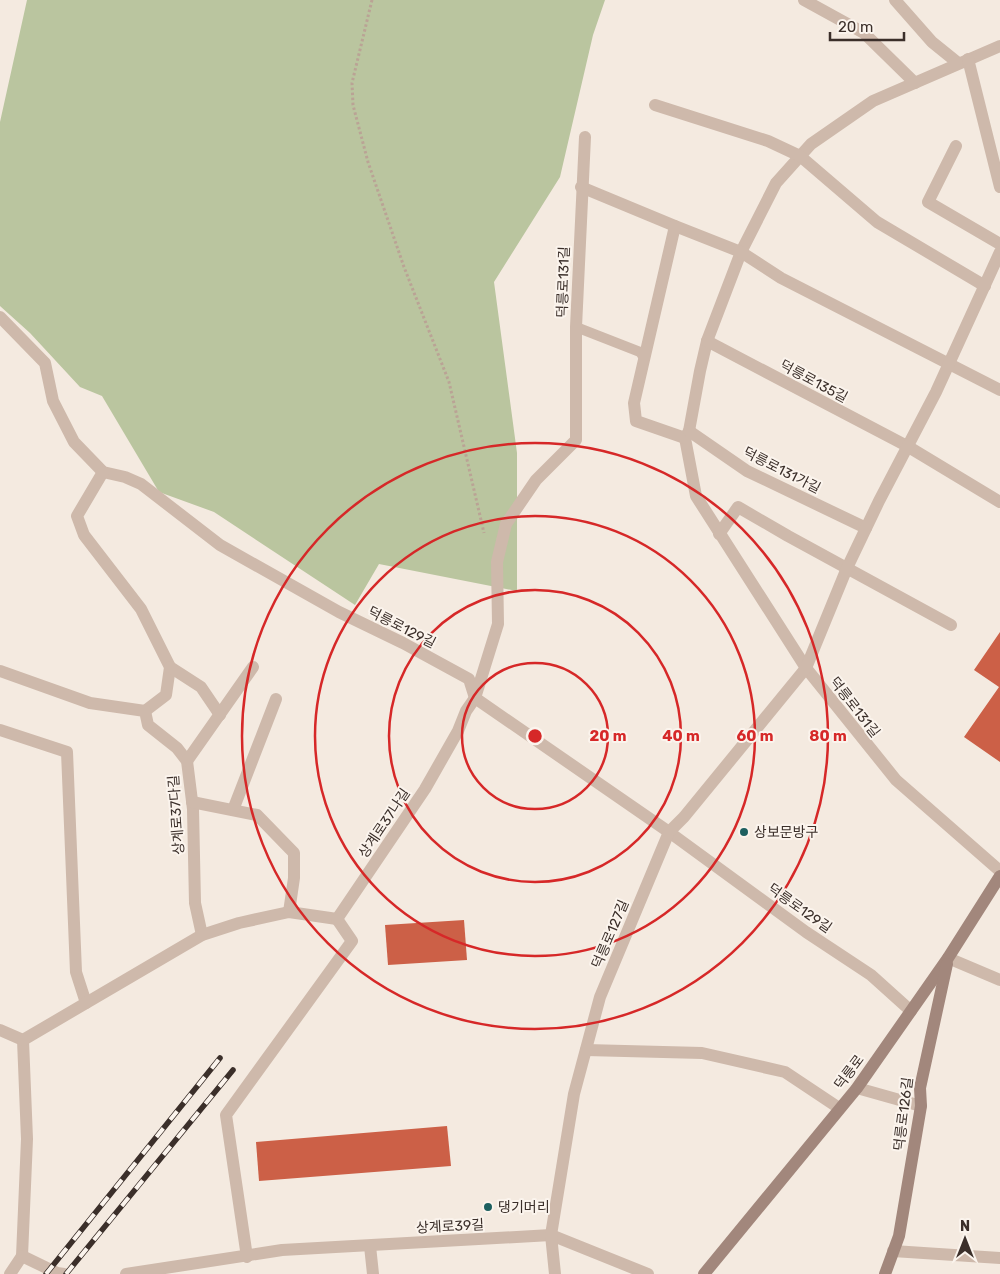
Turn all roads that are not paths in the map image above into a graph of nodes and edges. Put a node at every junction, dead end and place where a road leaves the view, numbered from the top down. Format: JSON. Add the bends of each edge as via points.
{"nodes":[{"id":1,"x":804,"y":0,"type":"edge"},
{"id":2,"x":895,"y":0,"type":"edge"},
{"id":3,"x":1000,"y":46,"type":"edge"},
{"id":4,"x":963,"y":61,"type":"junction"},
{"id":5,"x":915,"y":83,"type":"junction"},
{"id":6,"x":655,"y":104,"type":"dead end"},
{"id":7,"x":585,"y":137,"type":"dead end"},
{"id":8,"x":956,"y":146,"type":"dead end"},
{"id":9,"x":800,"y":156,"type":"junction"},
{"id":10,"x":581,"y":187,"type":"junction"},
{"id":11,"x":1000,"y":188,"type":"edge"},
{"id":12,"x":675,"y":226,"type":"junction"},
{"id":13,"x":1000,"y":244,"type":"edge"},
{"id":14,"x":741,"y":252,"type":"junction"},
{"id":15,"x":1000,"y":252,"type":"edge"},
{"id":16,"x":985,"y":286,"type":"junction"},
{"id":17,"x":0,"y":317,"type":"edge"},
{"id":18,"x":576,"y":327,"type":"junction"},
{"id":19,"x":707,"y":341,"type":"junction"},
{"id":20,"x":644,"y":358,"type":"junction"},
{"id":21,"x":948,"y":363,"type":"junction"},
{"id":22,"x":1000,"y":390,"type":"edge"},
{"id":23,"x":687,"y":435,"type":"junction"},
{"id":24,"x":907,"y":446,"type":"junction"},
{"id":25,"x":103,"y":472,"type":"junction"},
{"id":26,"x":1000,"y":502,"type":"edge"},
{"id":27,"x":866,"y":528,"type":"junction"},
{"id":28,"x":719,"y":534,"type":"junction"},
{"id":29,"x":848,"y":568,"type":"junction"},
{"id":30,"x":952,"y":625,"type":"dead end"},
{"id":31,"x":170,"y":667,"type":"junction"},
{"id":32,"x":253,"y":667,"type":"dead end"},
{"id":33,"x":806,"y":668,"type":"junction"},
{"id":34,"x":0,"y":670,"type":"edge"},
{"id":35,"x":475,"y":698,"type":"junction"},
{"id":36,"x":276,"y":699,"type":"dead end"},
{"id":37,"x":145,"y":711,"type":"junction"},
{"id":38,"x":220,"y":715,"type":"junction"},
{"id":39,"x":0,"y":730,"type":"edge"},
{"id":40,"x":187,"y":761,"type":"junction"},
{"id":41,"x":192,"y":802,"type":"junction"},
{"id":42,"x":233,"y":810,"type":"junction"},
{"id":43,"x":669,"y":832,"type":"junction"},
{"id":44,"x":1000,"y":871,"type":"edge"},
{"id":45,"x":1000,"y":876,"type":"edge"},
{"id":46,"x":289,"y":912,"type":"junction"},
{"id":47,"x":337,"y":919,"type":"junction"},
{"id":48,"x":202,"y":935,"type":"junction"},
{"id":49,"x":948,"y":958,"type":"junction"},
{"id":50,"x":1000,"y":980,"type":"edge"},
{"id":51,"x":86,"y":1003,"type":"junction"},
{"id":52,"x":911,"y":1011,"type":"junction"},
{"id":53,"x":0,"y":1030,"type":"edge"},
{"id":54,"x":23,"y":1040,"type":"junction"},
{"id":55,"x":586,"y":1050,"type":"junction"},
{"id":56,"x":857,"y":1088,"type":"junction"},
{"id":57,"x":921,"y":1106,"type":"junction"},
{"id":58,"x":839,"y":1108,"type":"junction"},
{"id":59,"x":551,"y":1236,"type":"junction"},
{"id":60,"x":370,"y":1246,"type":"junction"},
{"id":61,"x":893,"y":1251,"type":"junction"},
{"id":62,"x":22,"y":1256,"type":"junction"},
{"id":63,"x":247,"y":1257,"type":"junction"},
{"id":64,"x":1000,"y":1258,"type":"edge"},
{"id":65,"x":10,"y":1274,"type":"edge"},
{"id":66,"x":64,"y":1274,"type":"edge"},
{"id":67,"x":126,"y":1274,"type":"edge"},
{"id":68,"x":373,"y":1274,"type":"edge"},
{"id":69,"x":555,"y":1274,"type":"edge"},
{"id":70,"x":648,"y":1274,"type":"edge"},
{"id":71,"x":704,"y":1274,"type":"edge"},
{"id":72,"x":885,"y":1274,"type":"edge"}],
"edges":[{"from":1,"to":5,"type":"street","via":[[864,33]]},
{"from":2,"to":4,"type":"street","via":[[932,42]]},
{"from":3,"to":4,"type":"street","name":"덕릉로131길"},
{"from":4,"to":5,"type":"street","name":"덕릉로131길"},
{"from":4,"to":11,"type":"street"},
{"from":5,"to":9,"type":"street","name":"덕릉로131길","via":[[873,101],[811,144]]},
{"from":6,"to":9,"type":"street"},
{"from":7,"to":10,"type":"street","name":"덕릉로131길"},
{"from":8,"to":13,"type":"street","via":[[928,202]]},
{"from":9,"to":14,"type":"street","name":"덕릉로131길","via":[[776,183]]},
{"from":9,"to":16,"type":"street","via":[[876,222]]},
{"from":10,"to":12,"type":"street"},
{"from":10,"to":18,"type":"street","name":"덕릉로131길"},
{"from":12,"to":14,"type":"street"},
{"from":12,"to":20,"type":"street"},
{"from":14,"to":19,"type":"street","name":"덕릉로131길"},
{"from":14,"to":21,"type":"street","via":[[781,278]]},
{"from":15,"to":16,"type":"street"},
{"from":16,"to":21,"type":"street"},
{"from":17,"to":25,"type":"street","via":[[45,363],[52,401],[74,442]]},
{"from":18,"to":20,"type":"lane","name":"덕릉로131길","via":[[640,352]]},
{"from":18,"to":35,"type":"street","name":"상계로37나길","via":[[576,440],[536,480],[506,524],[497,562],[498,624]]},
{"from":19,"to":23,"type":"street","name":"덕릉로131길"},
{"from":19,"to":24,"type":"street","name":"덕릉로135길"},
{"from":20,"to":23,"type":"street","via":[[634,403],[636,420]]},
{"from":21,"to":22,"type":"street"},
{"from":21,"to":24,"type":"street"},
{"from":23,"to":27,"type":"street","name":"덕릉로131가길","via":[[747,471]]},
{"from":23,"to":28,"type":"street","name":"덕릉로131길","via":[[696,496]]},
{"from":24,"to":26,"type":"street"},
{"from":24,"to":27,"type":"street"},
{"from":25,"to":31,"type":"street","via":[[77,516],[84,535],[141,609]]},
{"from":25,"to":35,"type":"street","name":"덕릉로129길","via":[[141,484],[220,545],[339,612],[469,679]]},
{"from":27,"to":29,"type":"street"},
{"from":28,"to":29,"type":"street","via":[[738,507]]},
{"from":28,"to":33,"type":"street","name":"덕릉로131길"},
{"from":29,"to":30,"type":"street"},
{"from":29,"to":33,"type":"street"},
{"from":31,"to":37,"type":"street","via":[[166,695]]},
{"from":31,"to":38,"type":"street","via":[[201,687]]},
{"from":32,"to":38,"type":"street"},
{"from":33,"to":43,"type":"street"},
{"from":33,"to":44,"type":"street","name":"덕릉로131길","via":[[896,780]]},
{"from":34,"to":37,"type":"street","via":[[90,703]]},
{"from":35,"to":43,"type":"street","name":"덕릉로129길"},
{"from":35,"to":47,"type":"street","name":"상계로37나길","via":[[425,789]]},
{"from":36,"to":42,"type":"street"},
{"from":37,"to":40,"type":"street","name":"상계로37다길","via":[[148,725]]},
{"from":38,"to":40,"type":"street"},
{"from":39,"to":51,"type":"street","via":[[67,752],[76,972]]},
{"from":40,"to":41,"type":"street","name":"상계로37다길"},
{"from":41,"to":42,"type":"street"},
{"from":41,"to":48,"type":"street","name":"상계로37다길","via":[[195,903]]},
{"from":42,"to":46,"type":"street","via":[[257,815],[294,853]]},
{"from":43,"to":52,"type":"street","name":"덕릉로129길","via":[[871,975]]},
{"from":43,"to":55,"type":"street","name":"덕릉로127길","via":[[600,997]]},
{"from":45,"to":49,"type":"main road","name":"덕릉로"},
{"from":46,"to":47,"type":"street"},
{"from":46,"to":48,"type":"street"},
{"from":47,"to":63,"type":"street","via":[[352,940],[226,1115]]},
{"from":48,"to":51,"type":"street"},
{"from":49,"to":50,"type":"street"},
{"from":49,"to":52,"type":"main road","name":"덕릉로"},
{"from":49,"to":57,"type":"main road","name":"덕릉로126길","via":[[920,1088]]},
{"from":51,"to":54,"type":"street"},
{"from":52,"to":56,"type":"main road","name":"덕릉로"},
{"from":53,"to":54,"type":"street"},
{"from":54,"to":62,"type":"street","via":[[27,1139]]},
{"from":55,"to":58,"type":"street","via":[[702,1053],[786,1072]]},
{"from":55,"to":59,"type":"street","name":"덕릉로127길","via":[[574,1094]]},
{"from":56,"to":57,"type":"street"},
{"from":56,"to":58,"type":"main road","name":"덕릉로"},
{"from":57,"to":61,"type":"main road","name":"덕릉로126길","via":[[900,1236]]},
{"from":58,"to":71,"type":"main road","name":"덕릉로"},
{"from":59,"to":60,"type":"street","name":"상계로39길"},
{"from":59,"to":69,"type":"street","name":"덕릉로127길"},
{"from":59,"to":70,"type":"street","name":"상계로39길"},
{"from":60,"to":63,"type":"street","name":"상계로39길","via":[[282,1250]]},
{"from":60,"to":68,"type":"street"},
{"from":61,"to":64,"type":"street"},
{"from":61,"to":72,"type":"main road","name":"덕릉로126길"},
{"from":62,"to":65,"type":"street"},
{"from":62,"to":66,"type":"street"},
{"from":63,"to":67,"type":"street","name":"상계로39길"}]}
